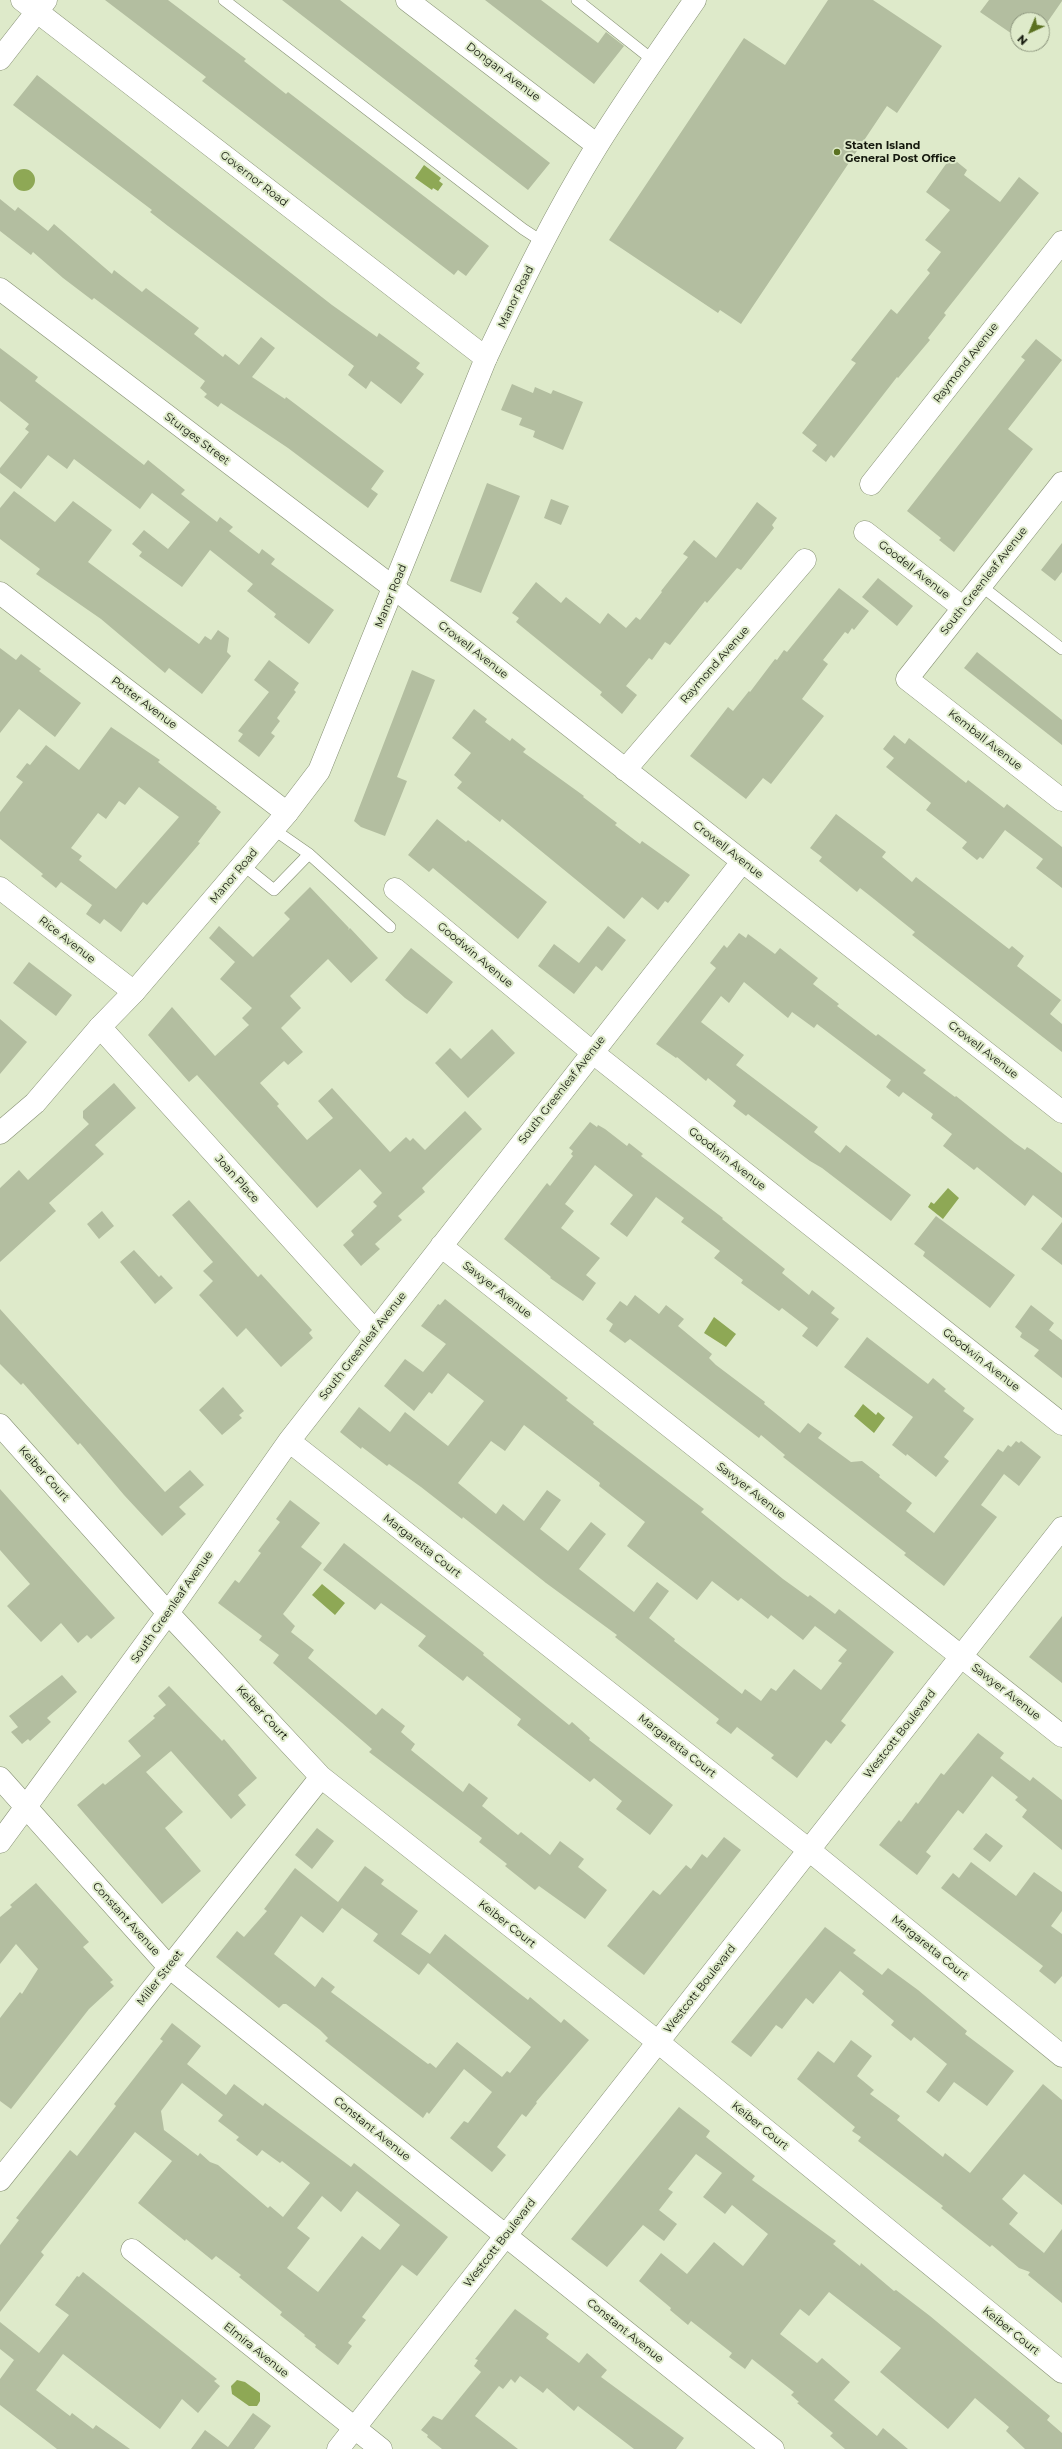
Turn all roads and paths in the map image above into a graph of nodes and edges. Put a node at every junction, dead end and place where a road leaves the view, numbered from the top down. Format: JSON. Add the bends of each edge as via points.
{"nodes":[{"id":1,"x":224,"y":0,"type":"edge"},
{"id":2,"x":407,"y":0,"type":"edge"},
{"id":3,"x":578,"y":0,"type":"edge"},
{"id":4,"x":695,"y":0,"type":"edge"},
{"id":5,"x":35,"y":4,"type":"edge"},
{"id":6,"x":0,"y":58,"type":"edge"},
{"id":7,"x":654,"y":61,"type":"junction"},
{"id":8,"x":597,"y":145,"type":"junction"},
{"id":9,"x":543,"y":242,"type":"junction"},
{"id":10,"x":1062,"y":242,"type":"edge"},
{"id":11,"x":0,"y":289,"type":"edge"},
{"id":12,"x":486,"y":358,"type":"junction"},
{"id":13,"x":871,"y":484,"type":"dead end"},
{"id":14,"x":1061,"y":486,"type":"edge"},
{"id":15,"x":865,"y":532,"type":"dead end"},
{"id":16,"x":805,"y":560,"type":"dead end"},
{"id":17,"x":980,"y":585,"type":"junction"},
{"id":18,"x":394,"y":588,"type":"junction"},
{"id":19,"x":0,"y":593,"type":"edge"},
{"id":20,"x":962,"y":607,"type":"junction"},
{"id":21,"x":1062,"y":649,"type":"edge"},
{"id":22,"x":907,"y":679,"type":"joint"},
{"id":23,"x":625,"y":770,"type":"junction"},
{"id":24,"x":1062,"y":800,"type":"edge"},
{"id":25,"x":280,"y":821,"type":"junction"},
{"id":26,"x":309,"y":854,"type":"junction"},
{"id":27,"x":742,"y":862,"type":"junction"},
{"id":28,"x":243,"y":865,"type":"junction"},
{"id":29,"x":0,"y":888,"type":"edge"},
{"id":30,"x":395,"y":889,"type":"dead end"},
{"id":31,"x":390,"y":927,"type":"dead end"},
{"id":32,"x":134,"y":992,"type":"junction"},
{"id":33,"x":100,"y":1027,"type":"junction"},
{"id":34,"x":592,"y":1052,"type":"junction"},
{"id":35,"x":1062,"y":1112,"type":"edge"},
{"id":36,"x":0,"y":1133,"type":"edge"},
{"id":37,"x":441,"y":1246,"type":"junction"},
{"id":38,"x":374,"y":1330,"type":"junction"},
{"id":39,"x":1062,"y":1424,"type":"edge"},
{"id":40,"x":0,"y":1425,"type":"edge"},
{"id":41,"x":289,"y":1441,"type":"junction"},
{"id":42,"x":1062,"y":1528,"type":"edge"},
{"id":43,"x":168,"y":1613,"type":"junction"},
{"id":44,"x":961,"y":1656,"type":"junction"},
{"id":45,"x":1062,"y":1736,"type":"edge"},
{"id":46,"x":321,"y":1777,"type":"junction"},
{"id":47,"x":0,"y":1778,"type":"edge"},
{"id":48,"x":27,"y":1808,"type":"junction"},
{"id":49,"x":0,"y":1842,"type":"edge"},
{"id":50,"x":809,"y":1850,"type":"junction"},
{"id":51,"x":169,"y":1967,"type":"junction"},
{"id":52,"x":658,"y":2042,"type":"junction"},
{"id":53,"x":1062,"y":2056,"type":"edge"},
{"id":54,"x":0,"y":2180,"type":"edge"},
{"id":55,"x":506,"y":2236,"type":"junction"},
{"id":56,"x":132,"y":2250,"type":"dead end"},
{"id":57,"x":1062,"y":2372,"type":"edge"},
{"id":58,"x":354,"y":2428,"type":"junction"},
{"id":59,"x":338,"y":2449,"type":"edge"},
{"id":60,"x":381,"y":2449,"type":"edge"},
{"id":61,"x":773,"y":2449,"type":"edge"}],
"edges":[{"from":1,"to":9,"type":"lane","via":[[523,230]]},
{"from":2,"to":8,"type":"street","name":"Dongan Avenue"},
{"from":3,"to":7,"type":"lane"},
{"from":4,"to":7,"type":"street","name":"Manor Road"},
{"from":5,"to":6,"type":"street"},
{"from":5,"to":12,"type":"street","name":"Governor Road"},
{"from":7,"to":8,"type":"street","name":"Manor Road"},
{"from":8,"to":9,"type":"street","name":"Manor Road"},
{"from":9,"to":12,"type":"street","name":"Manor Road"},
{"from":10,"to":13,"type":"street","name":"Raymond Avenue"},
{"from":11,"to":18,"type":"street","name":"Sturges Street"},
{"from":12,"to":18,"type":"street","name":"Manor Road"},
{"from":14,"to":17,"type":"street","name":"South Greenleaf Avenue"},
{"from":15,"to":20,"type":"street","name":"Goodell Avenue"},
{"from":16,"to":23,"type":"street","name":"Raymond Avenue"},
{"from":17,"to":20,"type":"street","name":"South Greenleaf Avenue"},
{"from":17,"to":21,"type":"lane"},
{"from":18,"to":23,"type":"street","name":"Crowell Avenue"},
{"from":18,"to":25,"type":"street","name":"Manor Road","via":[[319,771]]},
{"from":19,"to":25,"type":"street","name":"Potter Avenue"},
{"from":20,"to":22,"type":"street","name":"South Greenleaf Avenue"},
{"from":22,"to":24,"type":"street","name":"Kemball Avenue"},
{"from":23,"to":27,"type":"street","name":"Crowell Avenue"},
{"from":25,"to":26,"type":"lane"},
{"from":25,"to":28,"type":"street","name":"Manor Road"},
{"from":26,"to":28,"type":"lane","via":[[274,890]]},
{"from":26,"to":31,"type":"lane"},
{"from":27,"to":34,"type":"street","name":"South Greenleaf Avenue"},
{"from":27,"to":35,"type":"street","name":"Crowell Avenue"},
{"from":28,"to":32,"type":"street","name":"Manor Road"},
{"from":29,"to":32,"type":"street","name":"Rice Avenue"},
{"from":30,"to":34,"type":"street","name":"Goodwin Avenue"},
{"from":32,"to":33,"type":"street","name":"Manor Road"},
{"from":33,"to":36,"type":"street","name":"Manor Road","via":[[35,1103]]},
{"from":33,"to":38,"type":"street","name":"Joan Place"},
{"from":34,"to":37,"type":"street","name":"South Greenleaf Avenue"},
{"from":34,"to":39,"type":"street","name":"Goodwin Avenue"},
{"from":37,"to":38,"type":"street","name":"South Greenleaf Avenue"},
{"from":37,"to":44,"type":"street","name":"Sawyer Avenue"},
{"from":38,"to":41,"type":"street","name":"South Greenleaf Avenue"},
{"from":40,"to":43,"type":"street","name":"Keiber Court"},
{"from":41,"to":43,"type":"street","name":"South Greenleaf Avenue"},
{"from":41,"to":50,"type":"street","name":"Margaretta Court"},
{"from":42,"to":44,"type":"street","name":"Westcott Boulevard"},
{"from":43,"to":46,"type":"street","name":"Keiber Court"},
{"from":43,"to":48,"type":"street","name":"South Greenleaf Avenue"},
{"from":44,"to":45,"type":"street","name":"Sawyer Avenue"},
{"from":44,"to":50,"type":"street","name":"Westcott Boulevard"},
{"from":46,"to":51,"type":"street","name":"Miller Street"},
{"from":46,"to":52,"type":"street","name":"Keiber Court"},
{"from":47,"to":48,"type":"street","name":"Constant Avenue"},
{"from":48,"to":49,"type":"street","name":"South Greenleaf Avenue"},
{"from":48,"to":51,"type":"street","name":"Constant Avenue"},
{"from":50,"to":52,"type":"street","name":"Westcott Boulevard"},
{"from":50,"to":53,"type":"street","name":"Margaretta Court"},
{"from":51,"to":54,"type":"street","name":"Miller Street"},
{"from":51,"to":55,"type":"street","name":"Constant Avenue"},
{"from":52,"to":55,"type":"street","name":"Westcott Boulevard"},
{"from":52,"to":57,"type":"street","name":"Keiber Court"},
{"from":55,"to":58,"type":"street","name":"Westcott Boulevard"},
{"from":55,"to":61,"type":"street","name":"Constant Avenue"},
{"from":56,"to":58,"type":"street","name":"Elmira Avenue"},
{"from":58,"to":59,"type":"street","name":"Westcott Boulevard"},
{"from":58,"to":60,"type":"street","name":"Elmira Avenue"}]}
